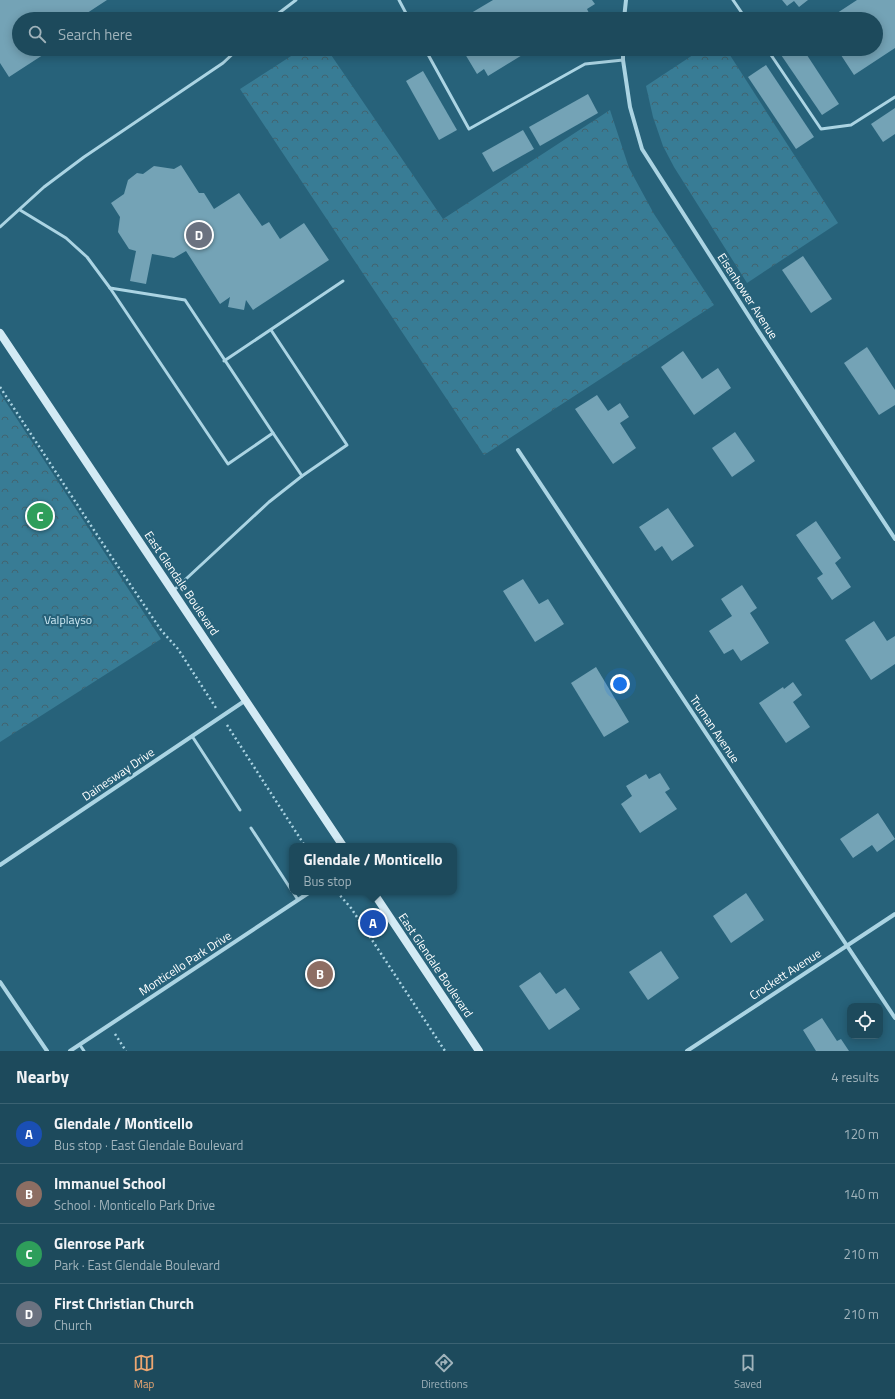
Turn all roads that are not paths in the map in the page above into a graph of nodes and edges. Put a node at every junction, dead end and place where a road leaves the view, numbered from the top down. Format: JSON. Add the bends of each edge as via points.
{"nodes":[{"id":1,"x":296,"y":0,"type":"edge"},
{"id":2,"x":399,"y":0,"type":"edge"},
{"id":3,"x":626,"y":0,"type":"edge"},
{"id":4,"x":733,"y":0,"type":"edge"},
{"id":5,"x":280,"y":12,"type":"edge"},
{"id":6,"x":405,"y":12,"type":"edge"},
{"id":7,"x":625,"y":12,"type":"edge"},
{"id":8,"x":741,"y":12,"type":"edge"},
{"id":9,"x":229,"y":56,"type":"edge"},
{"id":10,"x":429,"y":56,"type":"edge"},
{"id":11,"x":623,"y":56,"type":"edge"},
{"id":12,"x":772,"y":56,"type":"edge"},
{"id":13,"x":623,"y":60,"type":"junction"},
{"id":14,"x":895,"y":97,"type":"edge"},
{"id":15,"x":20,"y":210,"type":"junction"},
{"id":16,"x":0,"y":227,"type":"edge"},
{"id":17,"x":343,"y":280,"type":"dead end"},
{"id":18,"x":110,"y":288,"type":"junction"},
{"id":19,"x":271,"y":330,"type":"junction"},
{"id":20,"x":0,"y":333,"type":"edge"},
{"id":21,"x":224,"y":360,"type":"junction"},
{"id":22,"x":273,"y":433,"type":"junction"},
{"id":23,"x":518,"y":450,"type":"dead end"},
{"id":24,"x":302,"y":476,"type":"junction"},
{"id":25,"x":895,"y":539,"type":"edge"},
{"id":26,"x":173,"y":591,"type":"junction"},
{"id":27,"x":246,"y":700,"type":"junction"},
{"id":28,"x":192,"y":736,"type":"junction"},
{"id":29,"x":240,"y":810,"type":"dead end"},
{"id":30,"x":251,"y":828,"type":"dead end"},
{"id":31,"x":341,"y":843,"type":"edge"},
{"id":32,"x":0,"y":865,"type":"edge"},
{"id":33,"x":289,"y":886,"type":"edge"},
{"id":34,"x":295,"y":895,"type":"edge"},
{"id":35,"x":306,"y":895,"type":"edge"},
{"id":36,"x":375,"y":895,"type":"edge"},
{"id":37,"x":298,"y":900,"type":"junction"},
{"id":38,"x":895,"y":914,"type":"edge"},
{"id":39,"x":847,"y":946,"type":"junction"},
{"id":40,"x":0,"y":982,"type":"edge"},
{"id":41,"x":895,"y":1018,"type":"edge"},
{"id":42,"x":80,"y":1045,"type":"junction"},
{"id":43,"x":46,"y":1051,"type":"edge"},
{"id":44,"x":70,"y":1051,"type":"edge"},
{"id":45,"x":84,"y":1051,"type":"edge"},
{"id":46,"x":479,"y":1051,"type":"edge"},
{"id":47,"x":687,"y":1051,"type":"edge"}],
"edges":[{"from":1,"to":5,"type":"lane"},
{"from":2,"to":6,"type":"lane"},
{"from":3,"to":7,"type":"street"},
{"from":4,"to":8,"type":"lane"},
{"from":9,"to":15,"type":"lane","via":[[84,157],[44,187]]},
{"from":10,"to":13,"type":"lane","via":[[469,129],[585,64]]},
{"from":11,"to":13,"type":"street","name":"Eisenhower Avenue"},
{"from":12,"to":14,"type":"lane","via":[[821,129],[851,125]]},
{"from":13,"to":25,"type":"street","name":"Eisenhower Avenue","via":[[630,107],[642,149]]},
{"from":15,"to":16,"type":"lane"},
{"from":15,"to":18,"type":"lane","via":[[78,248],[87,256]]},
{"from":17,"to":19,"type":"lane"},
{"from":18,"to":21,"type":"lane","via":[[184,300]]},
{"from":18,"to":22,"type":"lane","via":[[228,464]]},
{"from":19,"to":21,"type":"lane"},
{"from":19,"to":24,"type":"lane","via":[[347,445]]},
{"from":20,"to":26,"type":"street","name":"East Glendale Boulevard"},
{"from":21,"to":22,"type":"lane"},
{"from":22,"to":24,"type":"lane"},
{"from":23,"to":39,"type":"street","name":"Truman Avenue"},
{"from":24,"to":26,"type":"lane","via":[[269,502]]},
{"from":26,"to":27,"type":"street","name":"East Glendale Boulevard"},
{"from":27,"to":28,"type":"street","name":"Dainesway Drive"},
{"from":27,"to":31,"type":"street","name":"East Glendale Boulevard"},
{"from":28,"to":29,"type":"lane"},
{"from":28,"to":32,"type":"street","name":"Dainesway Drive"},
{"from":30,"to":33,"type":"lane"},
{"from":34,"to":37,"type":"lane"},
{"from":35,"to":37,"type":"street","name":"Monticello Park Drive"},
{"from":36,"to":46,"type":"street","name":"East Glendale Boulevard"},
{"from":37,"to":42,"type":"street","name":"Monticello Park Drive"},
{"from":38,"to":39,"type":"street","name":"Crockett Avenue"},
{"from":39,"to":41,"type":"street","name":"Truman Avenue"},
{"from":39,"to":47,"type":"street","name":"Crockett Avenue"},
{"from":40,"to":43,"type":"street"},
{"from":42,"to":44,"type":"street","name":"Monticello Park Drive"},
{"from":42,"to":45,"type":"lane"}]}
